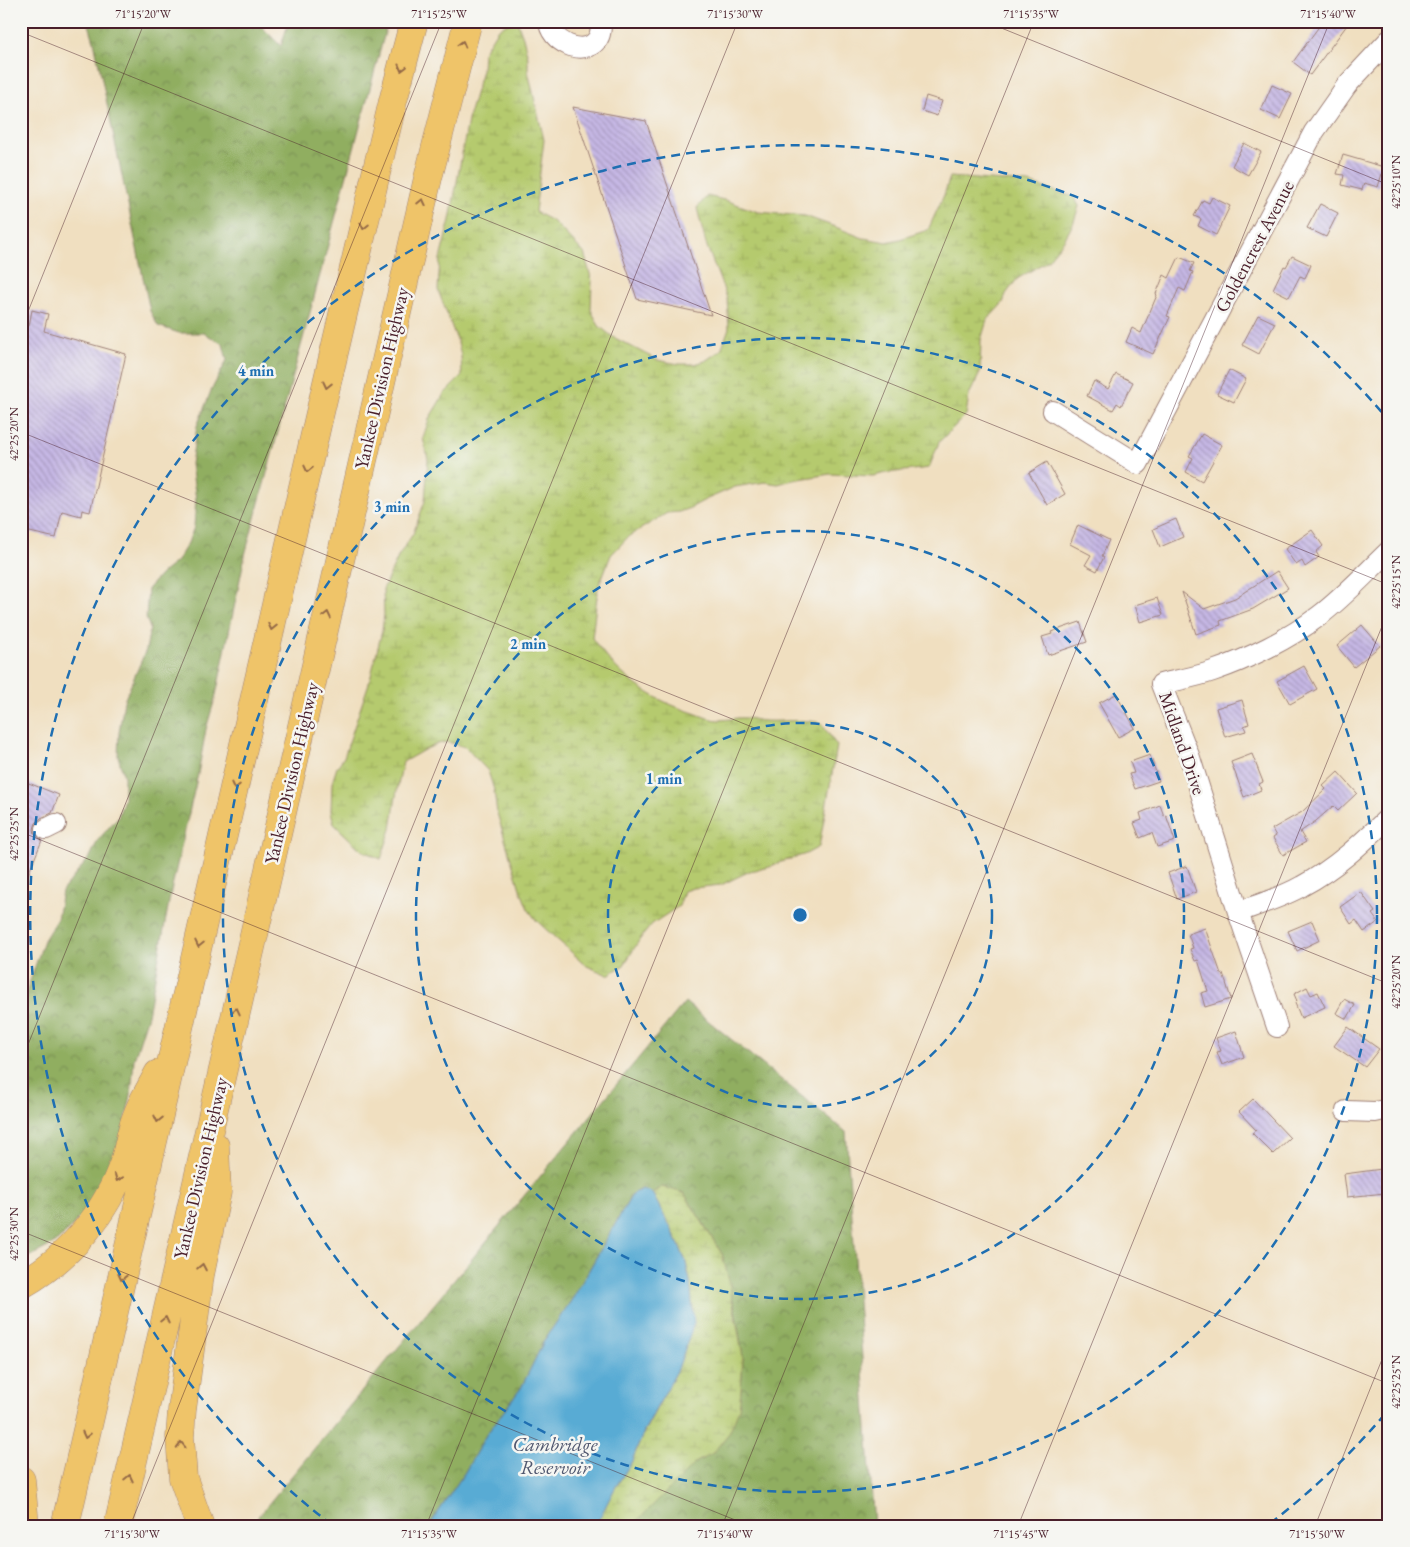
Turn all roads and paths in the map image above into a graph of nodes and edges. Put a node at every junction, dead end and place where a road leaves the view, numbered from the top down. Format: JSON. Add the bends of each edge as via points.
{"nodes":[{"id":1,"x":414,"y":21,"type":"edge"},
{"id":2,"x":468,"y":21,"type":"edge"},
{"id":3,"x":549,"y":21,"type":"edge"},
{"id":4,"x":601,"y":21,"type":"edge"},
{"id":5,"x":1389,"y":40,"type":"edge"},
{"id":6,"x":1054,"y":411,"type":"dead end"},
{"id":7,"x":1389,"y":550,"type":"edge"},
{"id":8,"x":1389,"y":817,"type":"edge"},
{"id":9,"x":1238,"y":912,"type":"junction"},
{"id":10,"x":1277,"y":1027,"type":"dead end"},
{"id":11,"x":177,"y":1037,"type":"junction"},
{"id":12,"x":1389,"y":1109,"type":"edge"},
{"id":13,"x":214,"y":1110,"type":"junction"},
{"id":14,"x":1346,"y":1111,"type":"dead end"},
{"id":15,"x":21,"y":1285,"type":"edge"},
{"id":16,"x":21,"y":1480,"type":"edge"},
{"id":17,"x":25,"y":1526,"type":"edge"},
{"id":18,"x":66,"y":1526,"type":"edge"},
{"id":19,"x":118,"y":1526,"type":"edge"},
{"id":20,"x":200,"y":1526,"type":"edge"}],
"edges":[{"from":1,"to":11,"type":"highway","one_way":true},
{"from":13,"to":2,"type":"highway","name":"Yankee Division Highway","one_way":true,"via":[[417,226]]},
{"from":3,"to":4,"type":"street","via":[[554,36],[574,47],[586,47],[596,41],[601,32]]},
{"from":5,"to":6,"type":"street","name":"Goldencrest Avenue","via":[[1347,85],[1314,132],[1138,464]]},
{"from":7,"to":9,"type":"street","name":"Midland Drive","via":[[1331,606],[1294,633],[1213,671],[1161,684],[1190,758]]},
{"from":8,"to":9,"type":"street","via":[[1328,871],[1301,887]]},
{"from":9,"to":10,"type":"street","name":"Midland Drive"},
{"from":11,"to":15,"type":"highway","one_way":true,"via":[[136,1118],[124,1161],[108,1198],[70,1248]]},
{"from":11,"to":18,"type":"highway","one_way":true},
{"from":12,"to":14,"type":"street"},
{"from":19,"to":13,"type":"highway","name":"Yankee Division Highway","one_way":true},
{"from":20,"to":13,"type":"highway","one_way":true,"via":[[183,1478],[180,1437],[200,1275],[217,1192]]},
{"from":16,"to":17,"type":"highway"}]}
